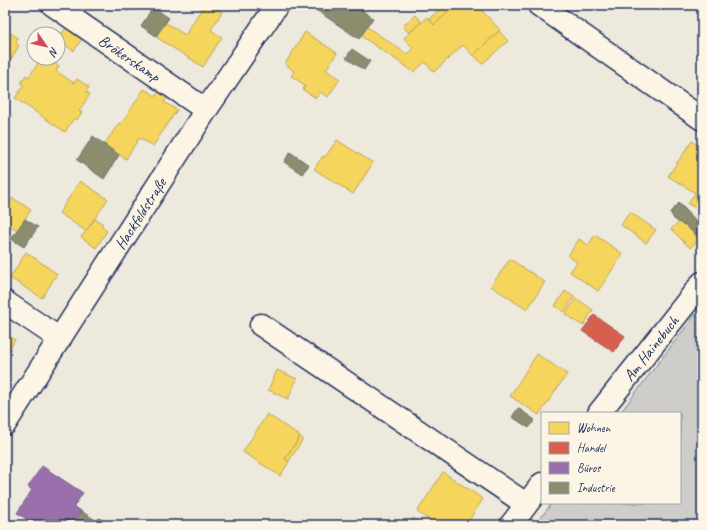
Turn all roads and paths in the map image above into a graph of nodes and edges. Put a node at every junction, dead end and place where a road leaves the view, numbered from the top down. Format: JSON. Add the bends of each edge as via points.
{"nodes":[{"id":1,"x":53,"y":5,"type":"edge"},
{"id":2,"x":276,"y":5,"type":"edge"},
{"id":3,"x":539,"y":5,"type":"edge"},
{"id":4,"x":206,"y":110,"type":"junction"},
{"id":5,"x":702,"y":119,"type":"edge"},
{"id":6,"x":702,"y":283,"type":"edge"},
{"id":7,"x":5,"y":302,"type":"edge"},
{"id":8,"x":261,"y":325,"type":"dead end"},
{"id":9,"x":60,"y":340,"type":"junction"},
{"id":10,"x":600,"y":412,"type":"edge"},
{"id":11,"x":5,"y":424,"type":"edge"},
{"id":12,"x":541,"y":485,"type":"edge"},
{"id":13,"x":526,"y":504,"type":"junction"},
{"id":14,"x":511,"y":525,"type":"edge"}],
"edges":[{"from":1,"to":4,"type":"street","name":"Brökerskamp"},
{"from":2,"to":4,"type":"street","name":"Hackfeldstraße"},
{"from":3,"to":5,"type":"street"},
{"from":4,"to":9,"type":"street","name":"Hackfeldstraße"},
{"from":6,"to":10,"type":"street","name":"Am Hainebuch"},
{"from":7,"to":9,"type":"street"},
{"from":8,"to":13,"type":"street"},
{"from":9,"to":11,"type":"street","name":"Hackfeldstraße"},
{"from":12,"to":13,"type":"street"},
{"from":13,"to":14,"type":"street"}]}
